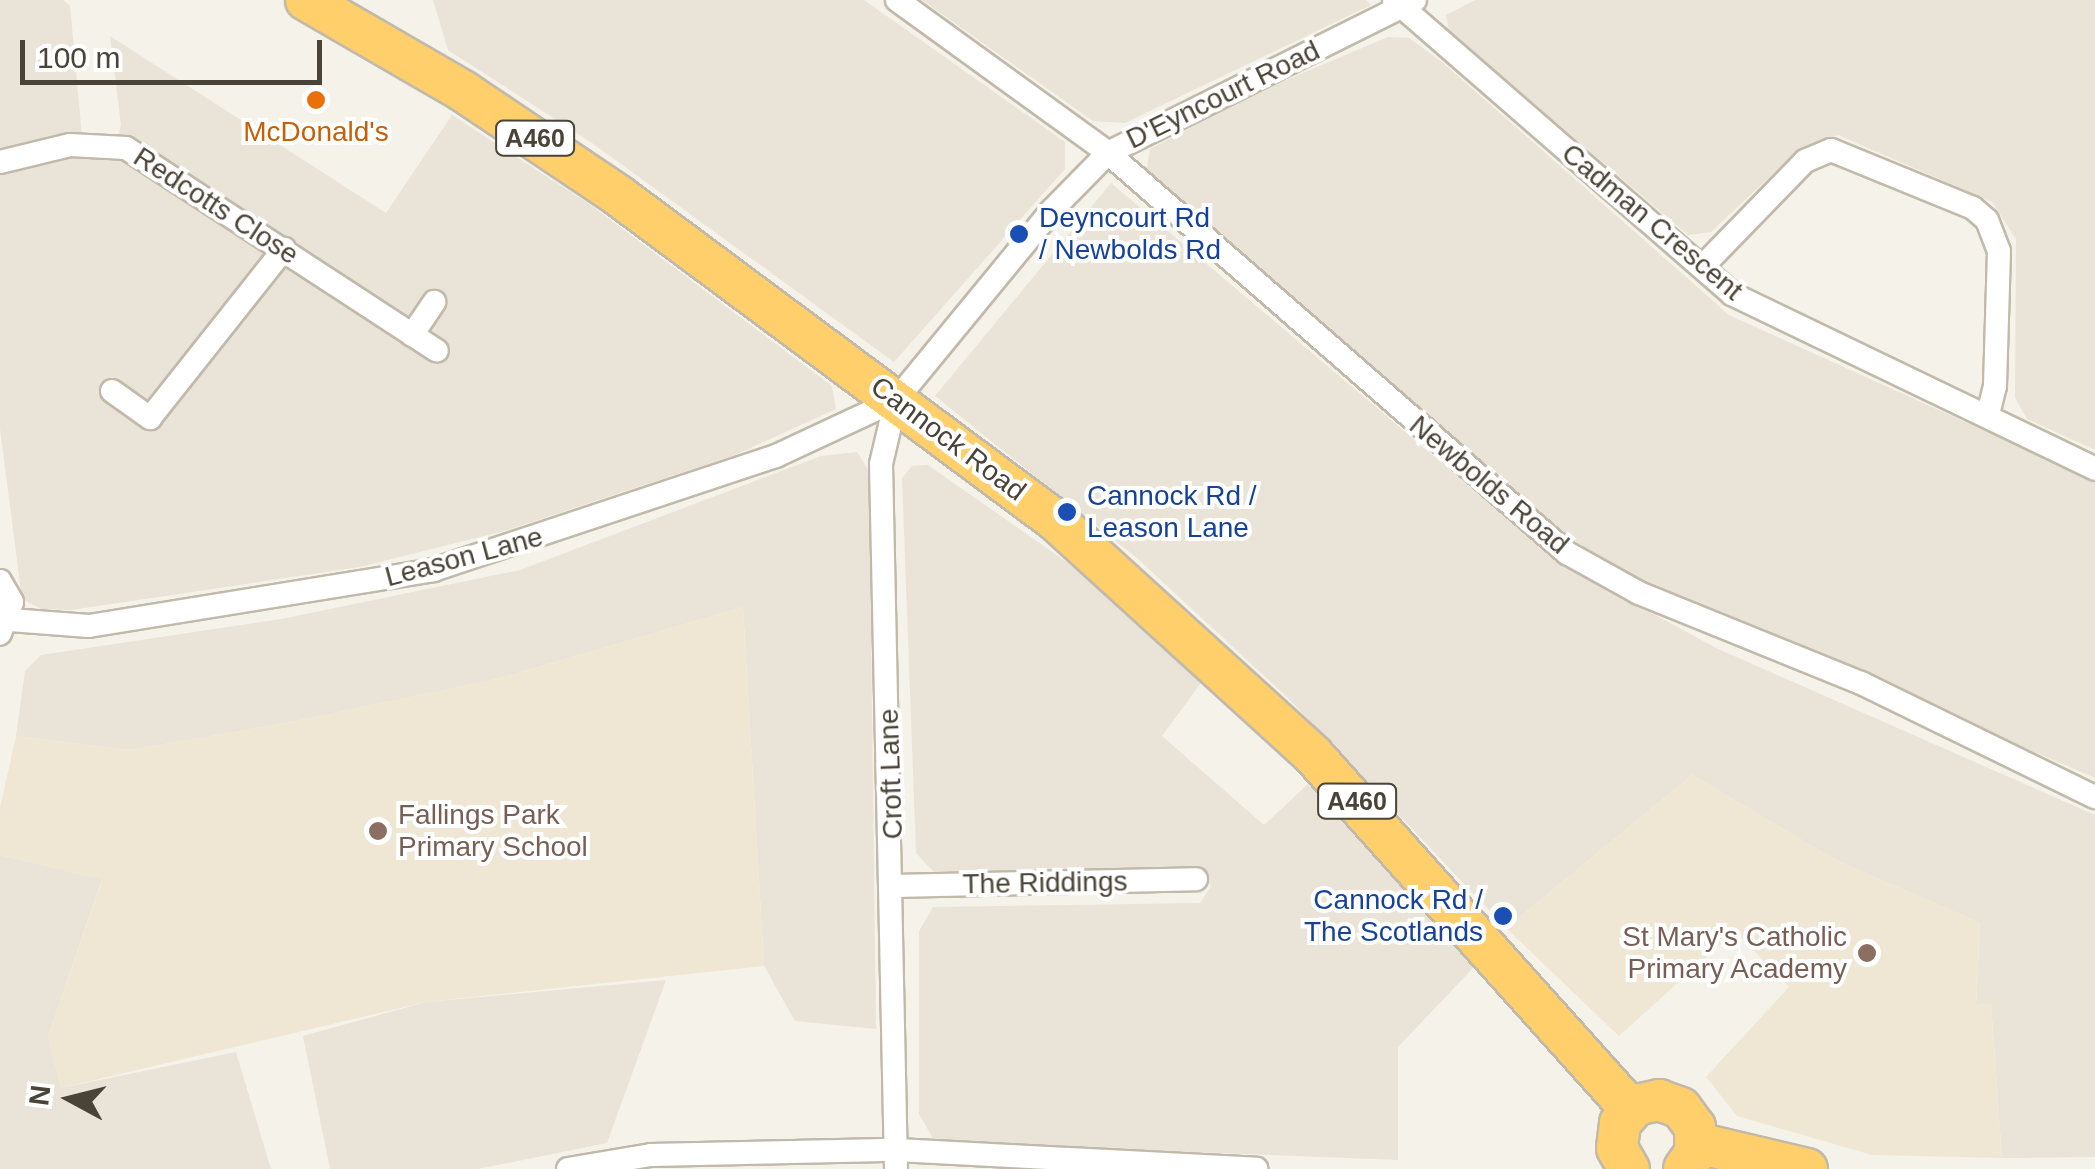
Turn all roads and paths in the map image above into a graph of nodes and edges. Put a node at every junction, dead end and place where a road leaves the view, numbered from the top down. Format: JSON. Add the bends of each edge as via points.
{"nodes":[{"id":1,"x":898,"y":0,"type":"edge"},
{"id":2,"x":1404,"y":2,"type":"edge"},
{"id":3,"x":319,"y":3,"type":"edge"},
{"id":4,"x":1108,"y":152,"type":"junction"},
{"id":5,"x":0,"y":162,"type":"edge"},
{"id":6,"x":284,"y":250,"type":"junction"},
{"id":7,"x":1702,"y":267,"type":"junction"},
{"id":8,"x":434,"y":302,"type":"dead end"},
{"id":9,"x":412,"y":335,"type":"junction"},
{"id":10,"x":437,"y":351,"type":"dead end"},
{"id":11,"x":112,"y":392,"type":"dead end"},
{"id":12,"x":896,"y":400,"type":"junction"},
{"id":13,"x":1988,"y":415,"type":"junction"},
{"id":14,"x":2095,"y":469,"type":"edge"},
{"id":15,"x":0,"y":581,"type":"edge"},
{"id":16,"x":5,"y":627,"type":"edge"},
{"id":17,"x":2095,"y":797,"type":"edge"},
{"id":18,"x":1196,"y":879,"type":"dead end"},
{"id":19,"x":894,"y":886,"type":"junction"},
{"id":20,"x":1630,"y":1109,"type":"junction"},
{"id":21,"x":1690,"y":1156,"type":"edge"},
{"id":22,"x":897,"y":1160,"type":"edge"},
{"id":23,"x":1622,"y":1167,"type":"edge"},
{"id":24,"x":568,"y":1169,"type":"edge"},
{"id":25,"x":1256,"y":1169,"type":"edge"},
{"id":26,"x":1807,"y":1169,"type":"edge"}],
"edges":[{"from":1,"to":4,"type":"street","name":"Newbolds Road"},
{"from":2,"to":4,"type":"street","name":"D'Eyncourt Road"},
{"from":2,"to":7,"type":"street","name":"Cadman Crescent"},
{"from":3,"to":12,"type":"highway","name":"Cannock Road","number":"A460","via":[[589,175]]},
{"from":4,"to":12,"type":"street","name":"D'Eyncourt Road"},
{"from":4,"to":17,"type":"street","name":"Newbolds Road","via":[[1567,553],[1639,592],[1861,682]]},
{"from":5,"to":6,"type":"street","name":"Redcotts Close","via":[[70,146],[126,148]]},
{"from":6,"to":9,"type":"street","name":"Redcotts Close"},
{"from":6,"to":11,"type":"street","via":[[150,418]]},
{"from":7,"to":13,"type":"street","name":"Cadman Crescent","via":[[1749,304]]},
{"from":7,"to":13,"type":"street","via":[[1805,161],[1831,150],[1972,208],[1987,220],[1999,251],[1996,386]]},
{"from":8,"to":9,"type":"street"},
{"from":9,"to":10,"type":"street","name":"Redcotts Close"},
{"from":12,"to":16,"type":"street","name":"Leason Lane","via":[[776,456],[433,570],[89,626]]},
{"from":12,"to":19,"type":"street","name":"Croft Lane","via":[[881,464]]},
{"from":12,"to":20,"type":"highway","name":"Cannock Road","number":"A460","via":[[1121,576],[1313,755]]},
{"from":13,"to":14,"type":"street","name":"Cadman Crescent"},
{"from":15,"to":16,"type":"street","via":[[12,602]]},
{"from":18,"to":19,"type":"street","name":"The Riddings"},
{"from":19,"to":22,"type":"street","name":"Croft Lane"},
{"from":20,"to":21,"type":"highway","via":[[1651,1100],[1674,1104],[1692,1120]]},
{"from":20,"to":23,"type":"highway","via":[[1617,1132]]},
{"from":21,"to":26,"type":"highway"},
{"from":22,"to":24,"type":"street","via":[[651,1156]]},
{"from":22,"to":25,"type":"street"}]}
